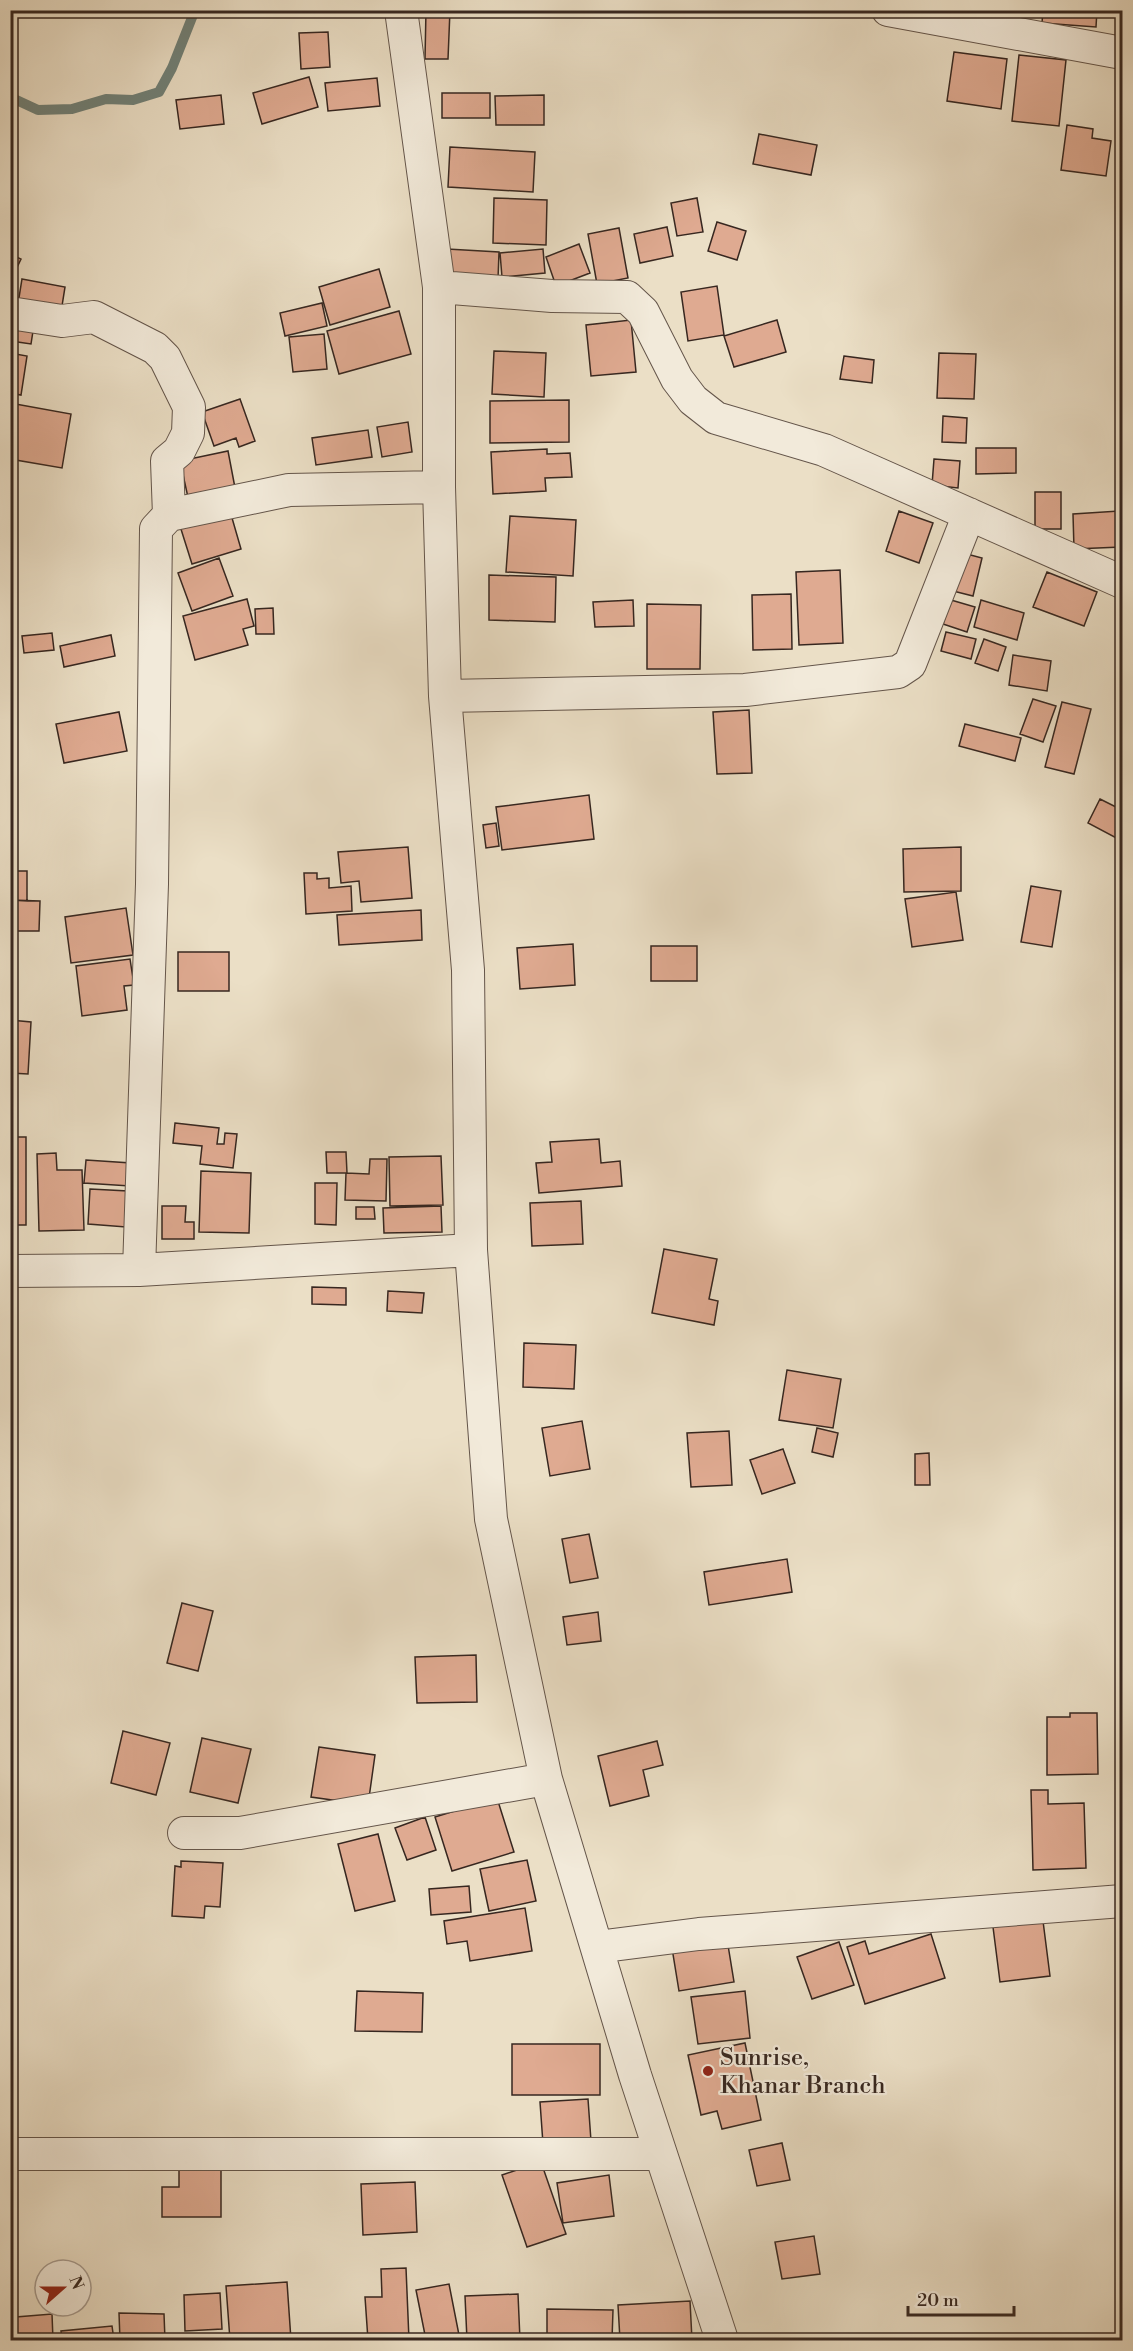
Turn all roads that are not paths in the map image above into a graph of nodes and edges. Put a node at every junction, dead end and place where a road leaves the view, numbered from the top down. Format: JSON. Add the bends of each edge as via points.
{"nodes":[{"id":1,"x":401,"y":10,"type":"edge"},
{"id":2,"x":888,"y":10,"type":"edge"},
{"id":3,"x":1122,"y":53,"type":"edge"},
{"id":4,"x":439,"y":287,"type":"junction"},
{"id":5,"x":10,"y":313,"type":"edge"},
{"id":6,"x":438,"y":487,"type":"junction"},
{"id":7,"x":969,"y":514,"type":"junction"},
{"id":8,"x":169,"y":515,"type":"junction"},
{"id":9,"x":1122,"y":582,"type":"edge"},
{"id":10,"x":445,"y":696,"type":"junction"},
{"id":11,"x":471,"y":1250,"type":"junction"},
{"id":12,"x":139,"y":1270,"type":"junction"},
{"id":13,"x":10,"y":1271,"type":"edge"},
{"id":14,"x":546,"y":1779,"type":"junction"},
{"id":15,"x":184,"y":1833,"type":"dead end"},
{"id":16,"x":1122,"y":1901,"type":"edge"},
{"id":17,"x":597,"y":1947,"type":"junction"},
{"id":18,"x":10,"y":2154,"type":"edge"},
{"id":19,"x":661,"y":2154,"type":"junction"},
{"id":20,"x":722,"y":2340,"type":"edge"}],
"edges":[{"from":1,"to":4,"type":"street"},
{"from":2,"to":3,"type":"street"},
{"from":4,"to":6,"type":"street"},
{"from":4,"to":7,"type":"street","via":[[627,297],[643,312],[677,379],[693,400],[716,418],[824,450]]},
{"from":5,"to":8,"type":"street","via":[[62,321],[94,317],[155,348],[165,358],[189,406],[190,421],[179,451],[167,461]]},
{"from":6,"to":8,"type":"street","via":[[289,490]]},
{"from":6,"to":10,"type":"street"},
{"from":7,"to":9,"type":"street"},
{"from":7,"to":10,"type":"street","via":[[910,664],[898,672],[746,690]]},
{"from":8,"to":12,"type":"street","via":[[156,529],[152,884]]},
{"from":10,"to":11,"type":"street","via":[[468,970]]},
{"from":11,"to":12,"type":"street"},
{"from":11,"to":14,"type":"street","via":[[491,1519]]},
{"from":12,"to":13,"type":"street"},
{"from":14,"to":15,"type":"street","via":[[240,1833]]},
{"from":14,"to":17,"type":"street"},
{"from":16,"to":17,"type":"street","via":[[699,1934]]},
{"from":17,"to":19,"type":"street"},
{"from":18,"to":19,"type":"street"},
{"from":19,"to":20,"type":"street"}]}
